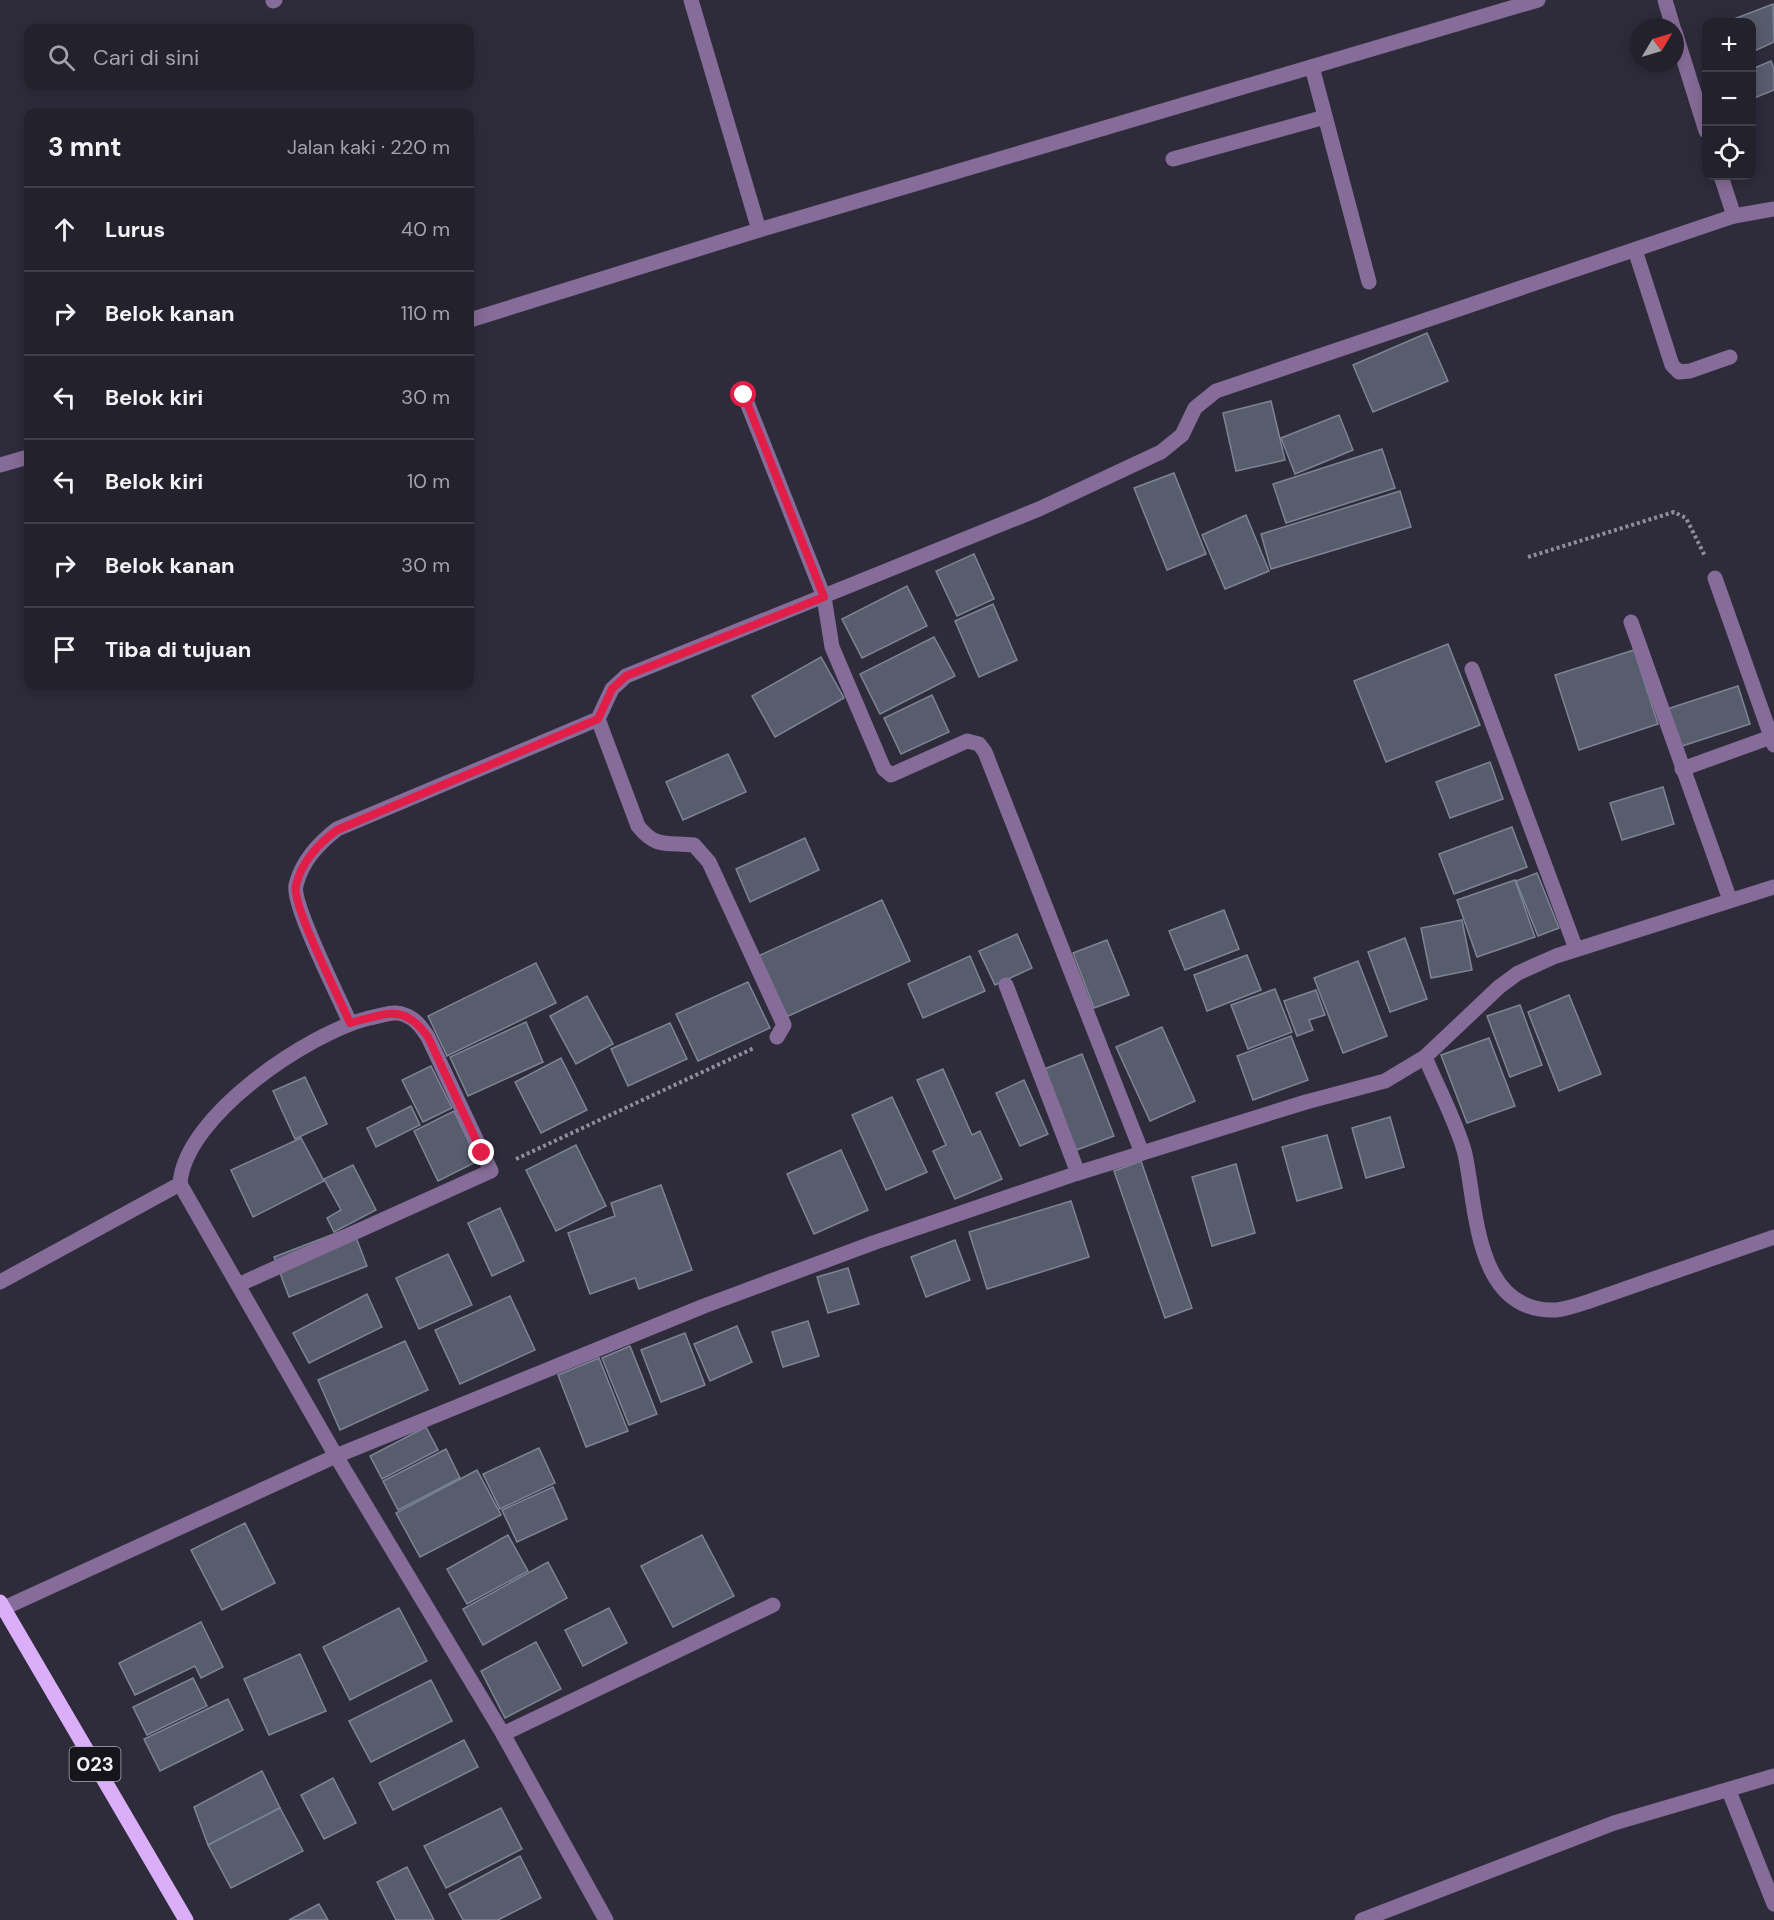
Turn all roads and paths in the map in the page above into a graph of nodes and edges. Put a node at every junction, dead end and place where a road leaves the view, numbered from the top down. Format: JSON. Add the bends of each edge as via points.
{"nodes":[{"id":1,"x":691,"y":0,"type":"edge"},
{"id":2,"x":1538,"y":0,"type":"edge"},
{"id":3,"x":1665,"y":0,"type":"edge"},
{"id":4,"x":1670,"y":18,"type":"edge"},
{"id":5,"x":1684,"y":60,"type":"edge"},
{"id":6,"x":1312,"y":67,"type":"junction"},
{"id":7,"x":1325,"y":117,"type":"junction"},
{"id":8,"x":1705,"y":126,"type":"edge"},
{"id":9,"x":1173,"y":159,"type":"dead end"},
{"id":10,"x":1722,"y":180,"type":"edge"},
{"id":11,"x":1774,"y":209,"type":"edge"},
{"id":12,"x":1734,"y":216,"type":"junction"},
{"id":13,"x":759,"y":230,"type":"junction"},
{"id":14,"x":1635,"y":250,"type":"junction"},
{"id":15,"x":1369,"y":282,"type":"dead end"},
{"id":16,"x":474,"y":319,"type":"edge"},
{"id":17,"x":1731,"y":357,"type":"dead end"},
{"id":18,"x":744,"y":395,"type":"dead end"},
{"id":19,"x":24,"y":458,"type":"edge"},
{"id":20,"x":0,"y":465,"type":"edge"},
{"id":21,"x":1528,"y":558,"type":"dead end"},
{"id":22,"x":1715,"y":578,"type":"joint"},
{"id":23,"x":824,"y":597,"type":"junction"},
{"id":24,"x":1631,"y":622,"type":"dead end"},
{"id":25,"x":1472,"y":669,"type":"dead end"},
{"id":26,"x":598,"y":719,"type":"junction"},
{"id":27,"x":1773,"y":741,"type":"edge"},
{"id":28,"x":1682,"y":769,"type":"junction"},
{"id":29,"x":1774,"y":887,"type":"edge"},
{"id":30,"x":1730,"y":900,"type":"junction"},
{"id":31,"x":1576,"y":949,"type":"junction"},
{"id":32,"x":1006,"y":985,"type":"dead end"},
{"id":33,"x":350,"y":1023,"type":"junction"},
{"id":34,"x":777,"y":1037,"type":"joint"},
{"id":35,"x":1425,"y":1057,"type":"junction"},
{"id":36,"x":1142,"y":1154,"type":"junction"},
{"id":37,"x":490,"y":1171,"type":"junction"},
{"id":38,"x":1078,"y":1173,"type":"junction"},
{"id":39,"x":183,"y":1189,"type":"junction"},
{"id":40,"x":1774,"y":1237,"type":"edge"},
{"id":41,"x":0,"y":1282,"type":"edge"},
{"id":42,"x":238,"y":1285,"type":"junction"},
{"id":43,"x":336,"y":1456,"type":"junction"},
{"id":44,"x":2,"y":1605,"type":"edge"},
{"id":45,"x":773,"y":1605,"type":"dead end"},
{"id":46,"x":503,"y":1734,"type":"junction"},
{"id":47,"x":1774,"y":1776,"type":"edge"},
{"id":48,"x":1729,"y":1791,"type":"junction"},
{"id":49,"x":1774,"y":1904,"type":"edge"},
{"id":50,"x":186,"y":1920,"type":"edge"},
{"id":51,"x":606,"y":1920,"type":"edge"},
{"id":52,"x":1362,"y":1920,"type":"edge"}],
"edges":[{"from":1,"to":13,"type":"street"},
{"from":2,"to":6,"type":"street"},
{"from":3,"to":4,"type":"street"},
{"from":5,"to":8,"type":"street"},
{"from":6,"to":7,"type":"street"},
{"from":6,"to":13,"type":"street"},
{"from":7,"to":9,"type":"street"},
{"from":7,"to":15,"type":"street"},
{"from":10,"to":12,"type":"street"},
{"from":11,"to":12,"type":"street"},
{"from":12,"to":14,"type":"street"},
{"from":13,"to":16,"type":"street"},
{"from":14,"to":17,"type":"street","via":[[1672,365],[1679,372],[1690,372]]},
{"from":14,"to":23,"type":"street","via":[[1216,391],[1195,408],[1182,435],[1161,452],[1039,509]]},
{"from":18,"to":23,"type":"street"},
{"from":19,"to":20,"type":"street"},
{"from":21,"to":22,"type":"path","via":[[1674,512],[1686,518],[1697,534]]},
{"from":22,"to":27,"type":"street"},
{"from":23,"to":26,"type":"street","via":[[626,676],[612,689]]},
{"from":23,"to":36,"type":"street","via":[[832,647],[886,773],[891,775],[967,741],[979,744],[985,752]]},
{"from":24,"to":28,"type":"street"},
{"from":25,"to":31,"type":"street"},
{"from":26,"to":33,"type":"street","via":[[337,830],[309,856],[295,887],[302,915]]},
{"from":26,"to":34,"type":"street","via":[[638,826],[648,838],[662,844],[694,845],[709,862],[784,1025]]},
{"from":27,"to":28,"type":"street"},
{"from":28,"to":30,"type":"street"},
{"from":29,"to":30,"type":"street"},
{"from":30,"to":31,"type":"street"},
{"from":31,"to":35,"type":"street","via":[[1508,979]]},
{"from":32,"to":38,"type":"street"},
{"from":33,"to":37,"type":"street","via":[[393,1013],[418,1022]]},
{"from":33,"to":39,"type":"street","via":[[293,1052],[221,1110],[189,1152],[181,1170]]},
{"from":34,"to":37,"type":"path"},
{"from":35,"to":36,"type":"street","via":[[1385,1081]]},
{"from":35,"to":40,"type":"street","via":[[1464,1152],[1487,1264],[1503,1290],[1532,1308],[1557,1310],[1587,1302]]},
{"from":36,"to":38,"type":"street"},
{"from":37,"to":42,"type":"street"},
{"from":38,"to":43,"type":"street","via":[[704,1306]]},
{"from":39,"to":41,"type":"street"},
{"from":39,"to":42,"type":"street"},
{"from":39,"to":43,"type":"street"},
{"from":42,"to":43,"type":"street"},
{"from":43,"to":44,"type":"street"},
{"from":43,"to":46,"type":"street"},
{"from":44,"to":50,"type":"main road","number":"023"},
{"from":45,"to":46,"type":"street"},
{"from":46,"to":51,"type":"street"},
{"from":47,"to":48,"type":"street"},
{"from":48,"to":49,"type":"street"},
{"from":48,"to":52,"type":"street","via":[[1614,1823]]}]}
